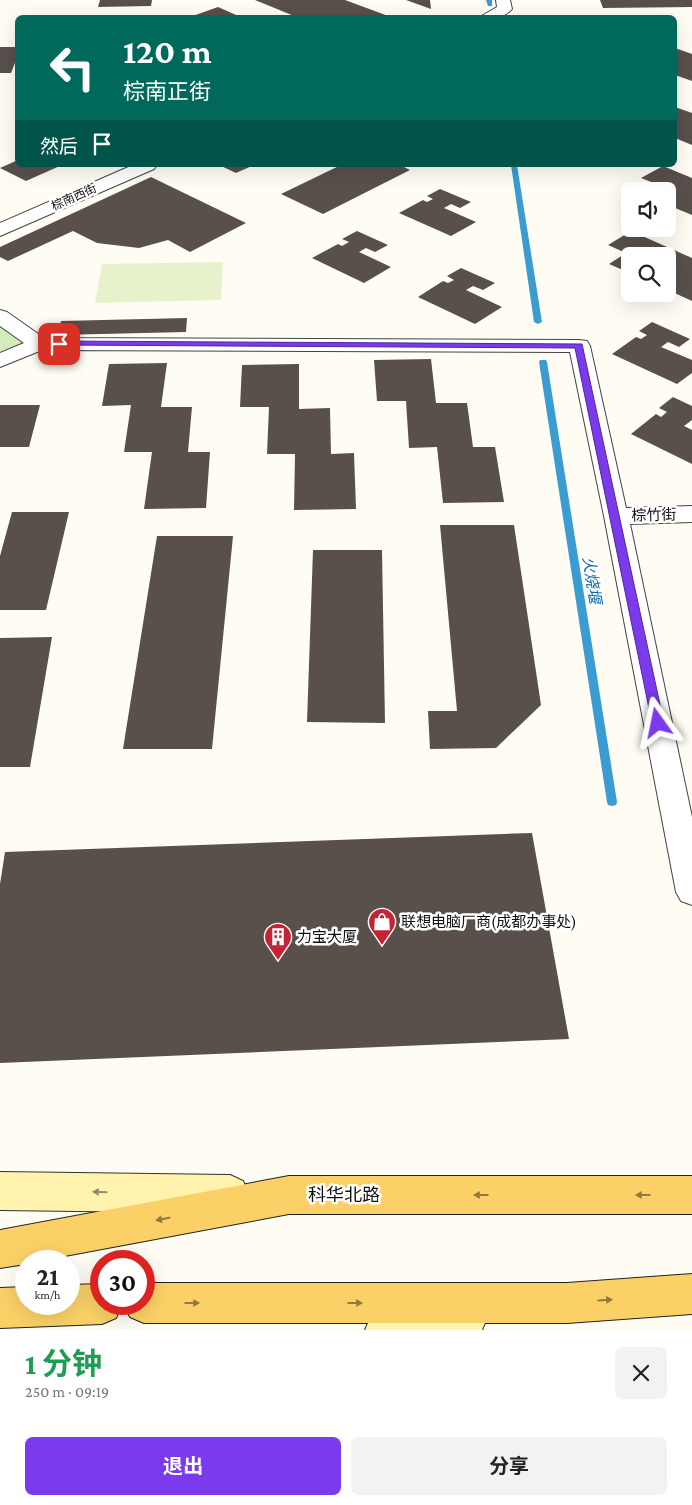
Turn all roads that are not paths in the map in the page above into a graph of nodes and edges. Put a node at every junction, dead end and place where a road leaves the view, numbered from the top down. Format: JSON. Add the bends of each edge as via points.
{"nodes":[{"id":1,"x":503,"y":0,"type":"edge"},
{"id":2,"x":492,"y":15,"type":"edge"},
{"id":3,"x":143,"y":167,"type":"edge"},
{"id":4,"x":0,"y":230,"type":"edge"},
{"id":5,"x":0,"y":316,"type":"edge"},
{"id":6,"x":39,"y":344,"type":"junction"},
{"id":7,"x":0,"y":361,"type":"edge"},
{"id":8,"x":692,"y":514,"type":"edge"},
{"id":9,"x":616,"y":516,"type":"junction"},
{"id":10,"x":692,"y":892,"type":"edge"},
{"id":11,"x":0,"y":1191,"type":"edge"},
{"id":12,"x":289,"y":1195,"type":"junction"},
{"id":13,"x":692,"y":1195,"type":"edge"},
{"id":14,"x":0,"y":1249,"type":"edge"},
{"id":15,"x":692,"y":1294,"type":"edge"},
{"id":16,"x":155,"y":1303,"type":"edge"},
{"id":17,"x":567,"y":1303,"type":"junction"},
{"id":18,"x":90,"y":1304,"type":"edge"},
{"id":19,"x":0,"y":1308,"type":"edge"},
{"id":20,"x":385,"y":1330,"type":"edge"}],
"edges":[{"from":1,"to":2,"type":"street","via":[[505,9]]},
{"from":3,"to":4,"type":"street","name":"棕南西街"},
{"from":5,"to":6,"type":"street"},
{"from":6,"to":7,"type":"street"},
{"from":6,"to":9,"type":"street","via":[[578,346]]},
{"from":8,"to":9,"type":"street","name":"棕竹街"},
{"from":9,"to":10,"type":"street"},
{"from":12,"to":11,"type":"street","one_way":true},
{"from":13,"to":12,"type":"main road","name":"科华北路","one_way":true},
{"from":12,"to":14,"type":"main road","name":"科华北路","one_way":true},
{"from":17,"to":15,"type":"main road","one_way":true},
{"from":16,"to":17,"type":"main road","one_way":true},
{"from":17,"to":20,"type":"street"},
{"from":18,"to":19,"type":"main road"}]}
